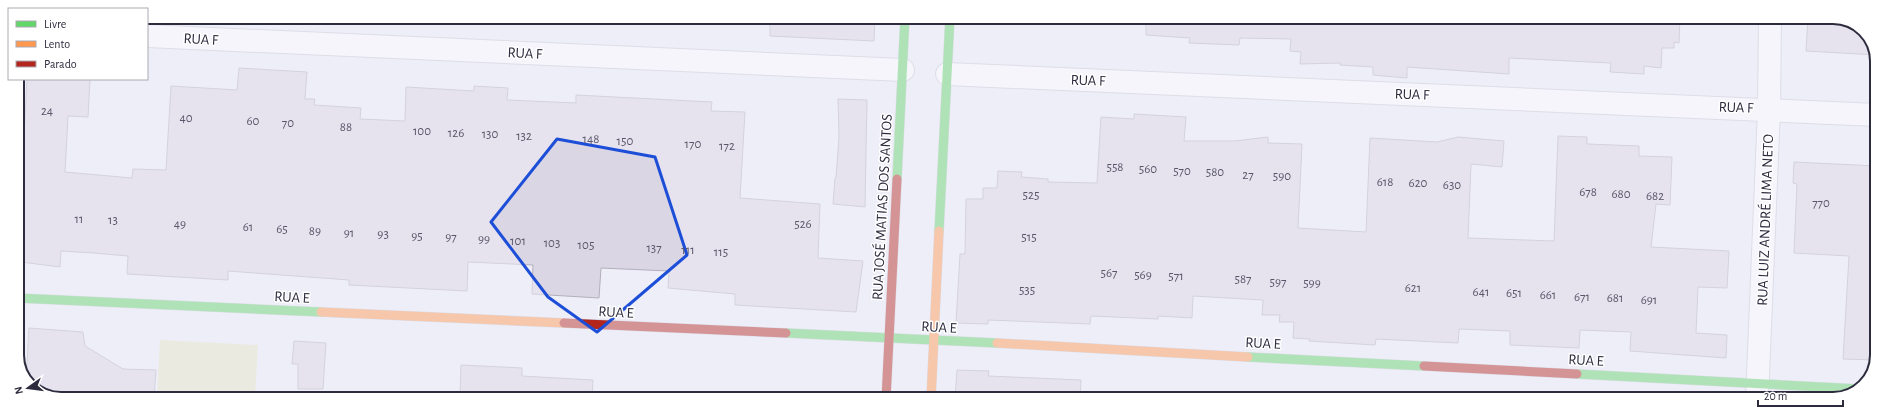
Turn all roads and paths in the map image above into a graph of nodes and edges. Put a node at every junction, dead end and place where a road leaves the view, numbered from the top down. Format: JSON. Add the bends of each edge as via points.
{"nodes":[{"id":1,"x":905,"y":24,"type":"edge"},
{"id":2,"x":950,"y":24,"type":"edge"},
{"id":3,"x":1770,"y":24,"type":"edge"},
{"id":4,"x":148,"y":36,"type":"edge"},
{"id":5,"x":903,"y":70,"type":"junction"},
{"id":6,"x":947,"y":74,"type":"junction"},
{"id":7,"x":1769,"y":109,"type":"junction"},
{"id":8,"x":1870,"y":115,"type":"edge"},
{"id":9,"x":24,"y":298,"type":"edge"},
{"id":10,"x":889,"y":339,"type":"junction"},
{"id":11,"x":934,"y":340,"type":"junction"},
{"id":12,"x":1847,"y":389,"type":"edge"},
{"id":13,"x":1757,"y":391,"type":"edge"},
{"id":14,"x":886,"y":392,"type":"edge"},
{"id":15,"x":931,"y":392,"type":"edge"}],
"edges":[{"from":1,"to":5,"type":"street","name":"RUA JOSÉ MATIAS DOS SANTOS"},
{"from":2,"to":6,"type":"street"},
{"from":3,"to":7,"type":"street","name":"RUA LUIZ ANDRÉ LIMA NETO"},
{"from":4,"to":5,"type":"street","name":"RUA F"},
{"from":5,"to":10,"type":"street","name":"RUA JOSÉ MATIAS DOS SANTOS"},
{"from":6,"to":7,"type":"street","name":"RUA F"},
{"from":6,"to":11,"type":"street"},
{"from":7,"to":8,"type":"street","name":"RUA F"},
{"from":7,"to":13,"type":"street","name":"RUA LUIZ ANDRÉ LIMA NETO"},
{"from":9,"to":10,"type":"street","name":"RUA E"},
{"from":10,"to":11,"type":"street","name":"RUA E"},
{"from":10,"to":14,"type":"street","name":"RUA JOSÉ MATIAS DOS SANTOS"},
{"from":11,"to":13,"type":"street","name":"RUA E"},
{"from":11,"to":15,"type":"street"},
{"from":12,"to":13,"type":"street","name":"RUA E"}]}
